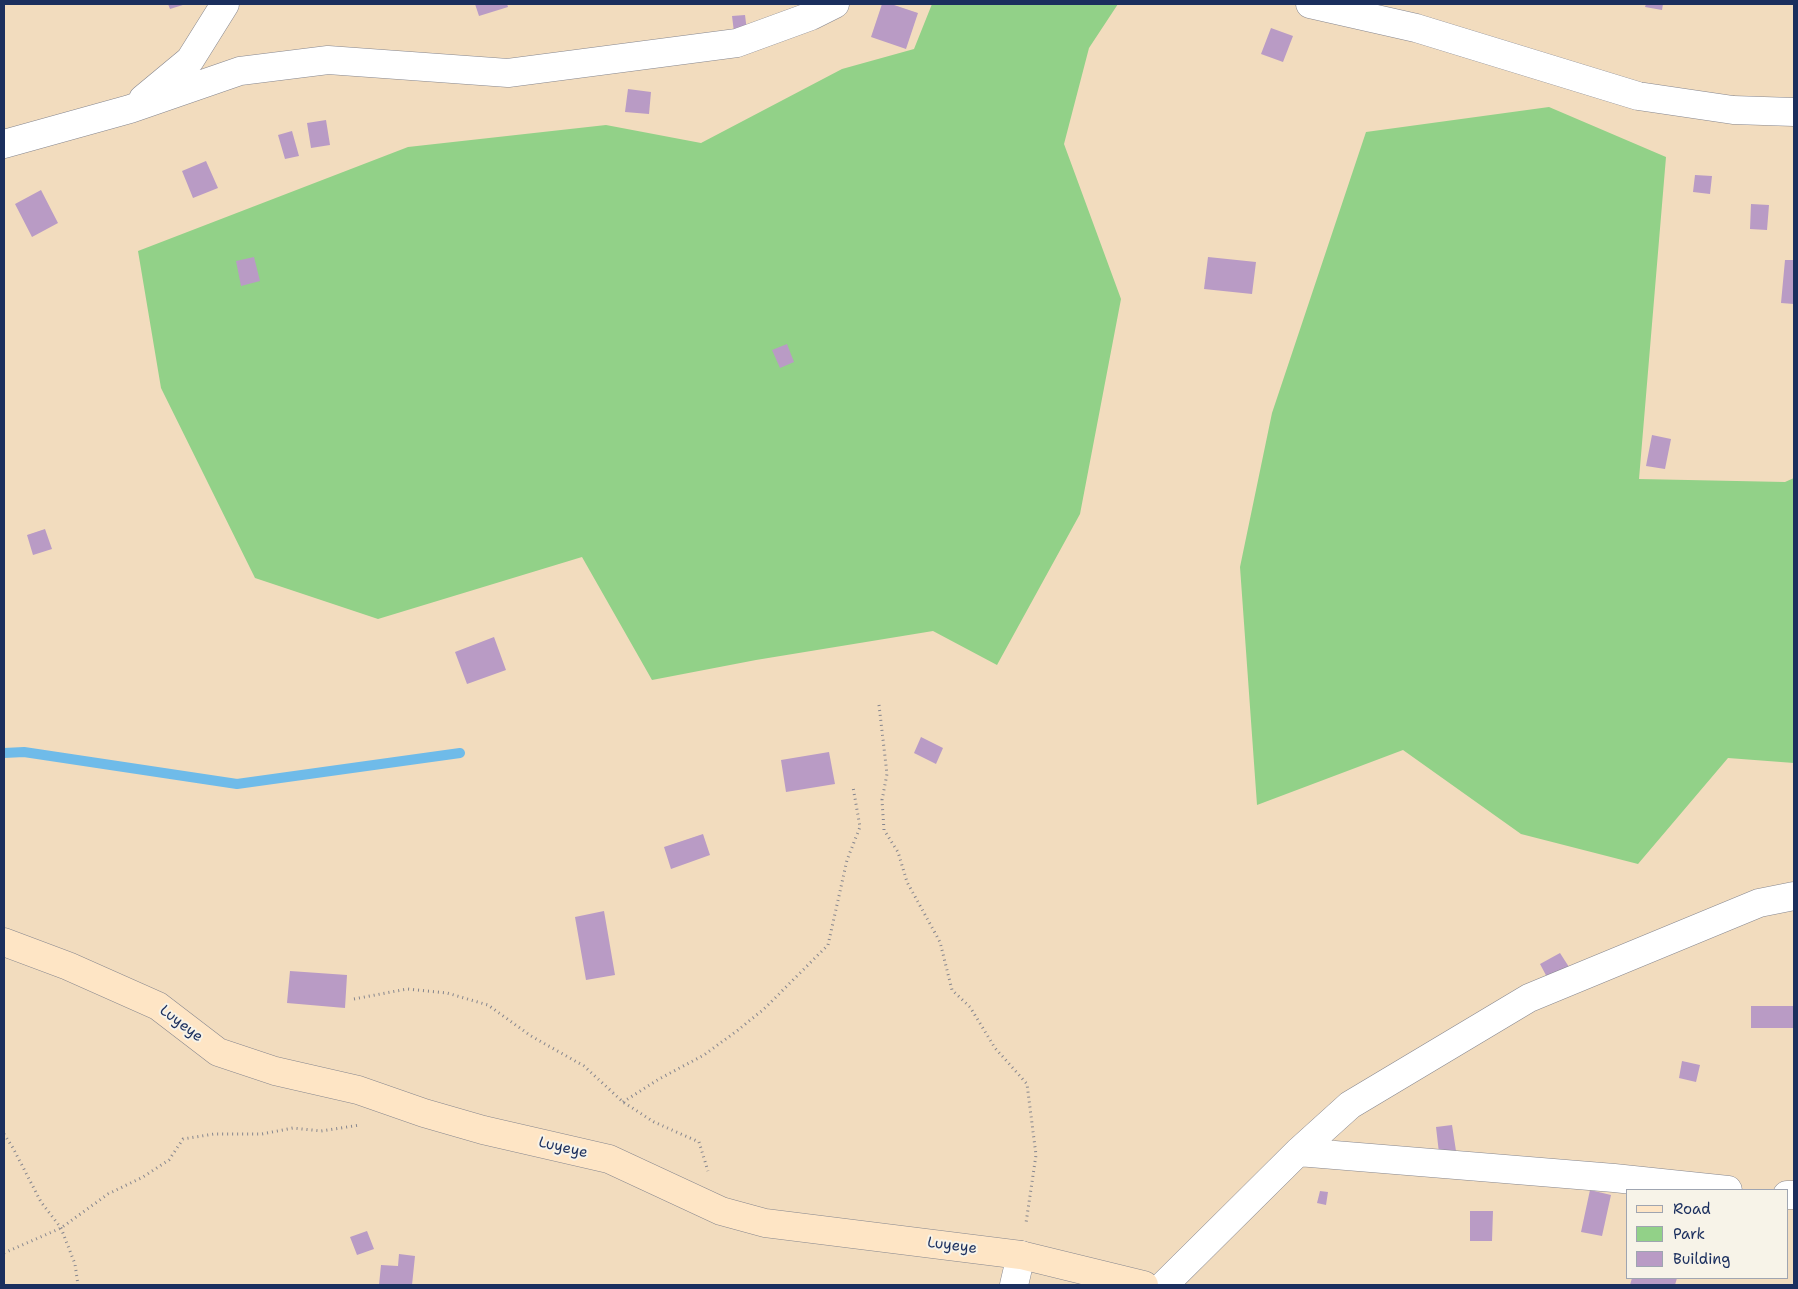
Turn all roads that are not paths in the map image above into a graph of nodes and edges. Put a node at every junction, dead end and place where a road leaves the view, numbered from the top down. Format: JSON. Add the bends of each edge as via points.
{"nodes":[{"id":1,"x":225,"y":4,"type":"edge"},
{"id":2,"x":835,"y":4,"type":"edge"},
{"id":3,"x":1310,"y":4,"type":"edge"},
{"id":4,"x":130,"y":109,"type":"junction"},
{"id":5,"x":1794,"y":112,"type":"edge"},
{"id":6,"x":4,"y":144,"type":"edge"},
{"id":7,"x":1794,"y":896,"type":"edge"},
{"id":8,"x":4,"y":942,"type":"edge"},
{"id":9,"x":1298,"y":1152,"type":"junction"},
{"id":10,"x":1718,"y":1189,"type":"edge"},
{"id":11,"x":1021,"y":1255,"type":"junction"},
{"id":12,"x":1014,"y":1285,"type":"edge"},
{"id":13,"x":1144,"y":1285,"type":"edge"},
{"id":14,"x":1164,"y":1285,"type":"edge"}],
"edges":[{"from":1,"to":4,"type":"street","via":[[190,60]]},
{"from":2,"to":4,"type":"street","via":[[737,43],[508,73],[328,60],[240,71]]},
{"from":3,"to":5,"type":"street","via":[[1416,28],[1638,96],[1733,110]]},
{"from":4,"to":6,"type":"street"},
{"from":7,"to":9,"type":"street","via":[[1760,903],[1529,998],[1350,1105]]},
{"from":8,"to":11,"type":"street","name":"Luyeye","via":[[158,1006],[218,1052],[275,1071],[358,1090],[482,1130],[609,1159],[721,1211],[765,1223]]},
{"from":9,"to":10,"type":"street"},
{"from":9,"to":14,"type":"street"},
{"from":11,"to":12,"type":"street"},
{"from":11,"to":13,"type":"street","name":"Luyeye"}]}
